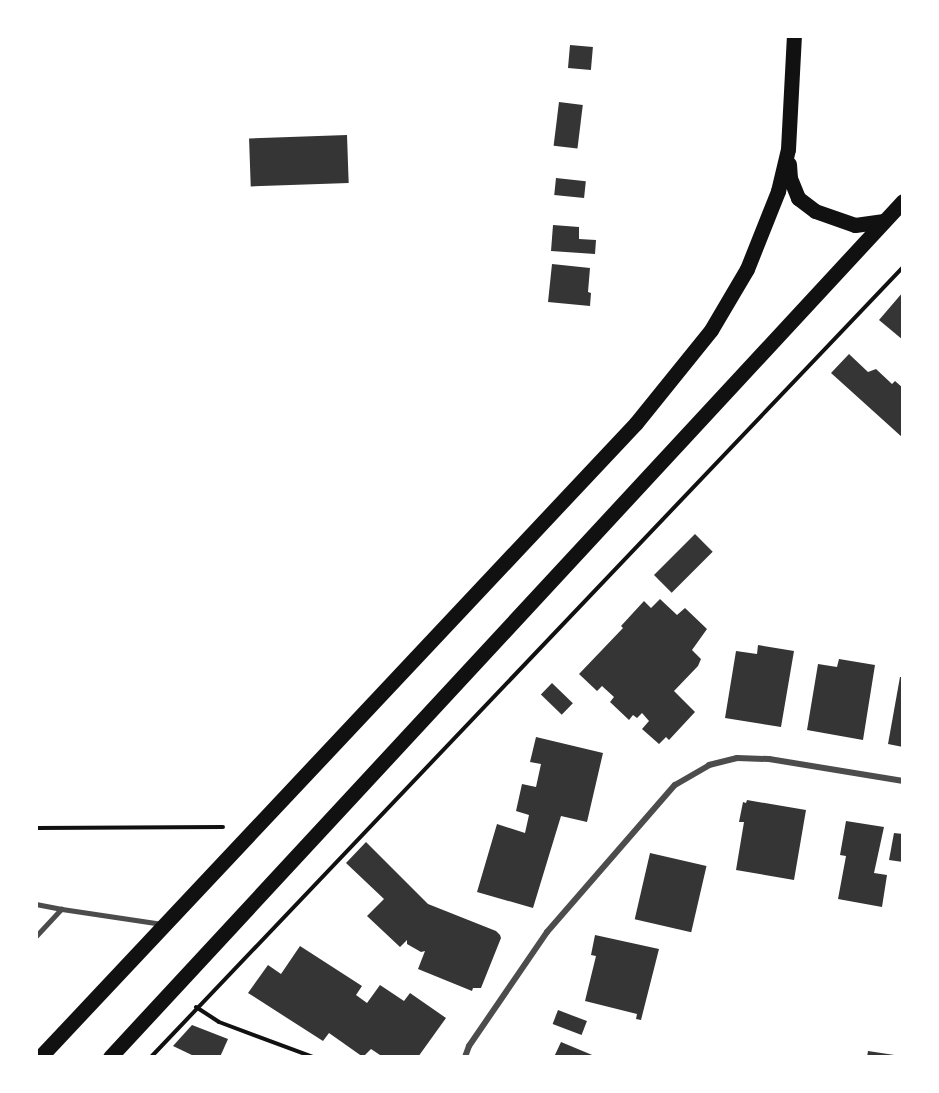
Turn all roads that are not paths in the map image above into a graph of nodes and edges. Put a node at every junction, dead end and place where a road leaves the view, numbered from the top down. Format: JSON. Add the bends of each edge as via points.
{"nodes":[{"id":1,"x":794,"y":36,"type":"edge"},
{"id":2,"x":788,"y":149,"type":"junction"},
{"id":3,"x":903,"y":201,"type":"edge"},
{"id":4,"x":884,"y":221,"type":"junction"},
{"id":5,"x":903,"y":781,"type":"edge"},
{"id":6,"x":36,"y":904,"type":"edge"},
{"id":7,"x":62,"y":909,"type":"junction"},
{"id":8,"x":164,"y":924,"type":"junction"},
{"id":9,"x":36,"y":937,"type":"edge"},
{"id":10,"x":40,"y":1057,"type":"edge"},
{"id":11,"x":110,"y":1057,"type":"edge"},
{"id":12,"x":465,"y":1057,"type":"edge"}],
"edges":[{"from":1,"to":2,"type":"main road"},
{"from":2,"to":4,"type":"main road","via":[[790,178],[798,198],[806,205],[831,219],[855,225]]},
{"from":2,"to":8,"type":"main road","via":[[778,190],[747,269],[692,355],[636,423]]},
{"from":3,"to":4,"type":"main road"},
{"from":4,"to":11,"type":"main road"},
{"from":5,"to":12,"type":"street","via":[[769,759],[737,758],[709,765],[675,786],[547,932]]},
{"from":6,"to":7,"type":"lane"},
{"from":7,"to":8,"type":"lane"},
{"from":7,"to":9,"type":"lane"},
{"from":8,"to":10,"type":"main road"}]}
